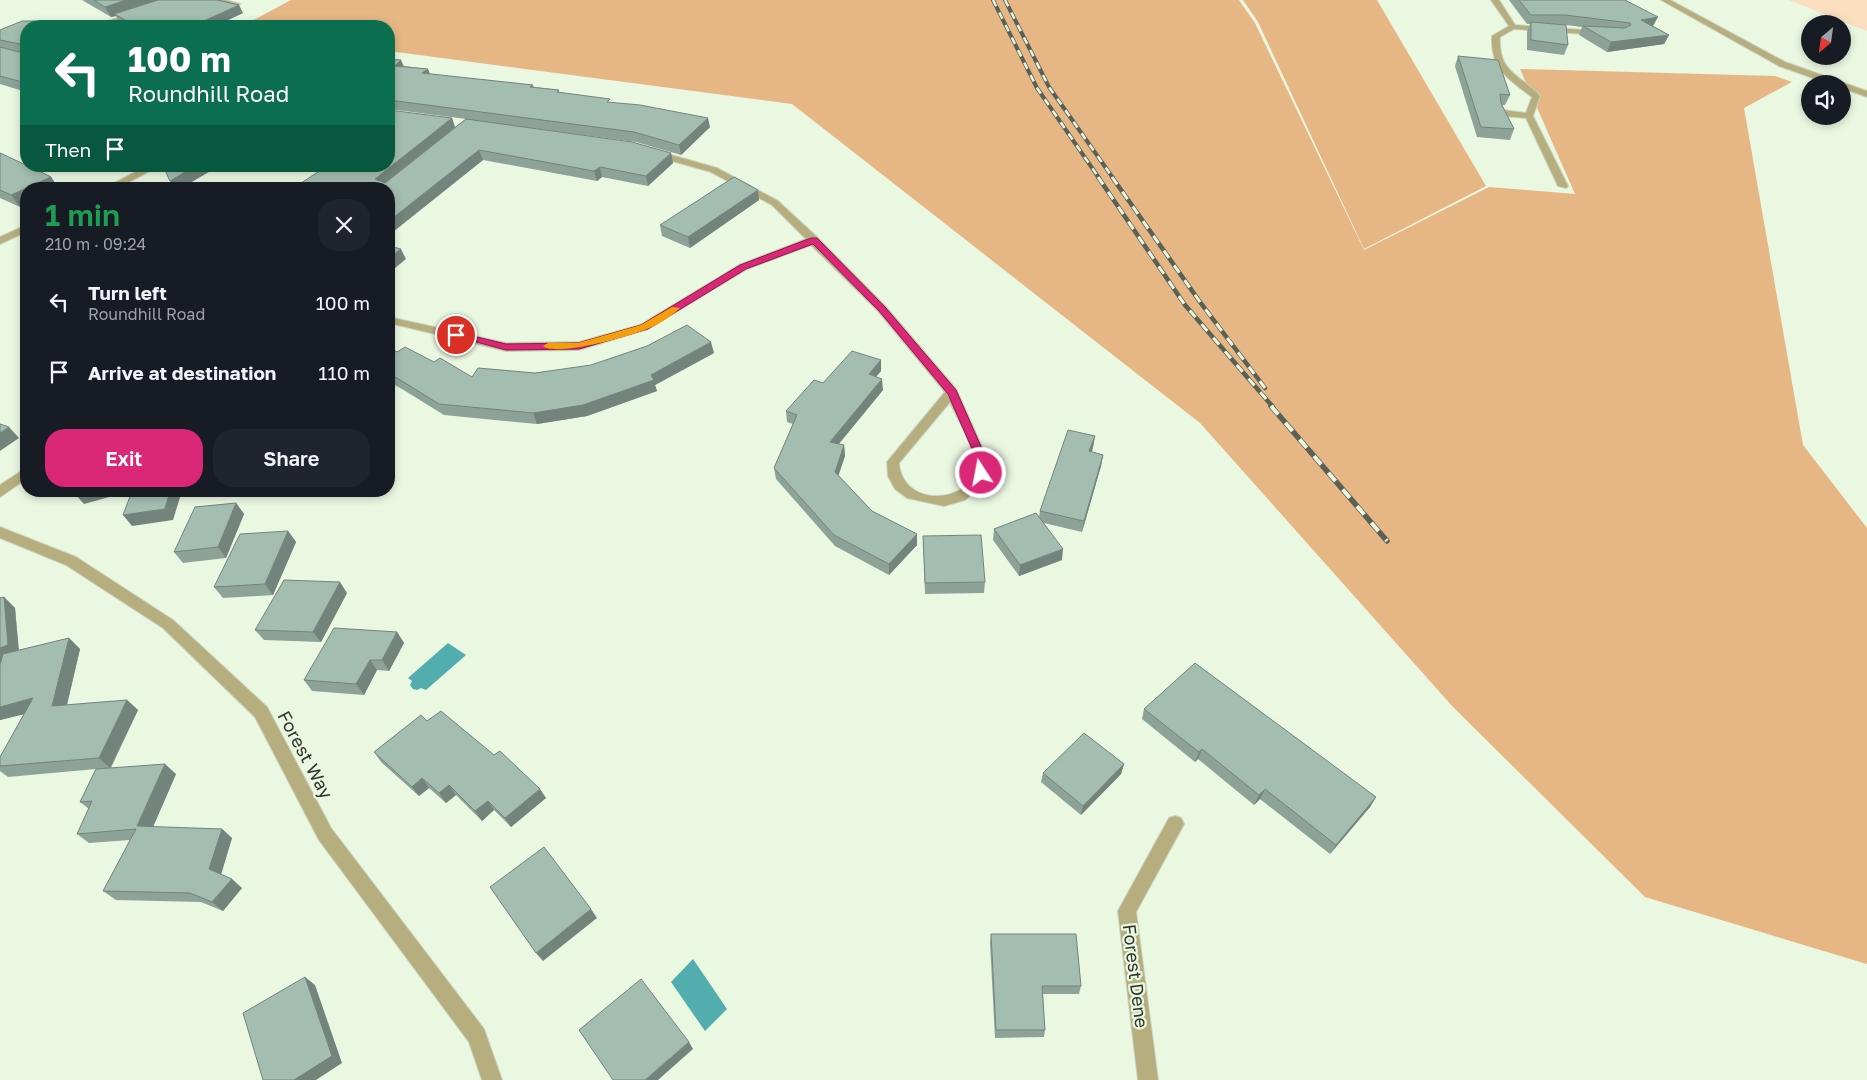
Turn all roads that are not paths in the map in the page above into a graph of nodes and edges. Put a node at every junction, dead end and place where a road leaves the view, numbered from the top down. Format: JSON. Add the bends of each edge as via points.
{"nodes":[{"id":1,"x":211,"y":0,"type":"edge"},
{"id":2,"x":1495,"y":0,"type":"edge"},
{"id":3,"x":1665,"y":0,"type":"edge"},
{"id":4,"x":236,"y":4,"type":"edge"},
{"id":5,"x":142,"y":13,"type":"edge"},
{"id":6,"x":116,"y":20,"type":"edge"},
{"id":7,"x":1513,"y":26,"type":"junction"},
{"id":8,"x":1611,"y":33,"type":"edge"},
{"id":9,"x":1814,"y":75,"type":"edge"},
{"id":10,"x":1851,"y":88,"type":"edge"},
{"id":11,"x":1867,"y":94,"type":"edge"},
{"id":12,"x":1503,"y":113,"type":"edge"},
{"id":13,"x":1529,"y":116,"type":"junction"},
{"id":14,"x":645,"y":150,"type":"edge"},
{"id":15,"x":143,"y":172,"type":"edge"},
{"id":16,"x":122,"y":182,"type":"edge"},
{"id":17,"x":1563,"y":186,"type":"dead end"},
{"id":18,"x":20,"y":231,"type":"edge"},
{"id":19,"x":814,"y":240,"type":"junction"},
{"id":20,"x":0,"y":241,"type":"edge"},
{"id":21,"x":395,"y":321,"type":"edge"},
{"id":22,"x":952,"y":392,"type":"junction"},
{"id":23,"x":20,"y":477,"type":"edge"},
{"id":24,"x":0,"y":492,"type":"edge"},
{"id":25,"x":0,"y":532,"type":"edge"},
{"id":26,"x":1175,"y":824,"type":"dead end"},
{"id":27,"x":492,"y":1080,"type":"edge"},
{"id":28,"x":1148,"y":1080,"type":"edge"}],
"edges":[{"from":1,"to":4,"type":"street"},
{"from":2,"to":7,"type":"street"},
{"from":3,"to":9,"type":"street","via":[[1782,64]]},
{"from":5,"to":6,"type":"street"},
{"from":7,"to":8,"type":"street"},
{"from":7,"to":13,"type":"street","via":[[1496,36],[1494,50],[1501,68],[1536,96]]},
{"from":10,"to":11,"type":"street"},
{"from":12,"to":13,"type":"street"},
{"from":13,"to":17,"type":"street"},
{"from":14,"to":19,"type":"street","via":[[723,175],[776,203]]},
{"from":15,"to":16,"type":"street"},
{"from":18,"to":20,"type":"street"},
{"from":19,"to":21,"type":"street","via":[[743,267],[644,327],[579,346],[506,347]]},
{"from":19,"to":22,"type":"street","via":[[882,309]]},
{"from":22,"to":22,"type":"street","via":[[893,462],[894,476],[900,486],[927,500],[944,501],[960,497],[973,486],[981,473],[981,458]]},
{"from":23,"to":24,"type":"street"},
{"from":25,"to":27,"type":"street","name":"Forest Way","via":[[71,560],[168,624],[261,712],[325,834],[477,1036]]},
{"from":26,"to":28,"type":"street","name":"Forest Dene","via":[[1127,911]]}]}
